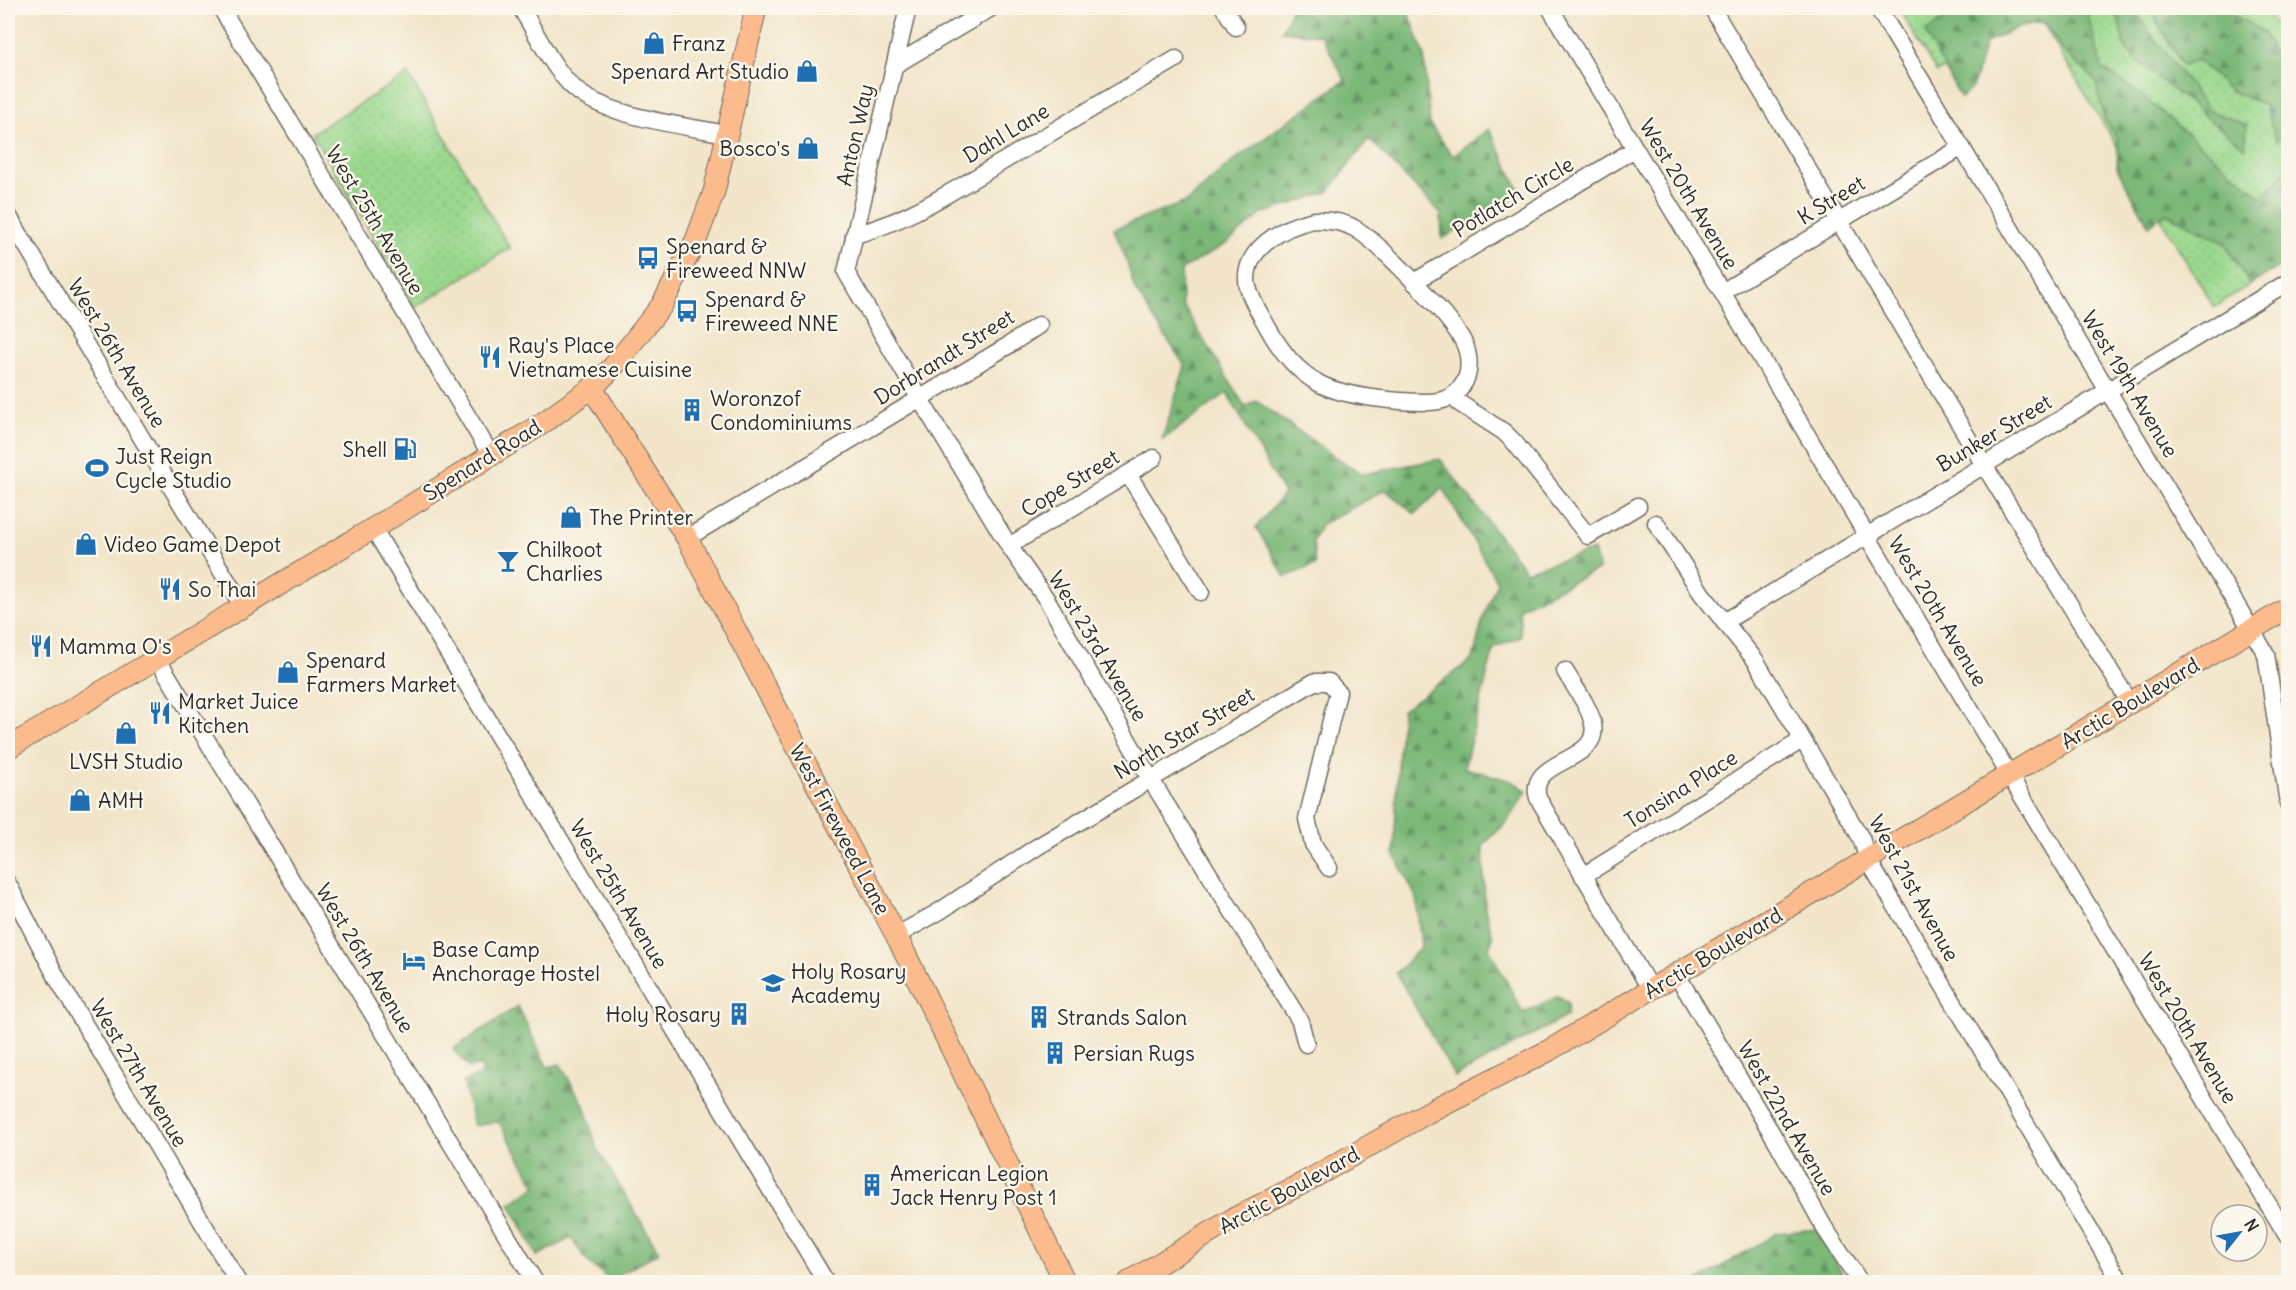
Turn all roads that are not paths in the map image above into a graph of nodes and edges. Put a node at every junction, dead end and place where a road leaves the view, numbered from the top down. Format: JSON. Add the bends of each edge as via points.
{"nodes":[{"id":1,"x":220,"y":8,"type":"edge"},
{"id":2,"x":522,"y":8,"type":"edge"},
{"id":3,"x":756,"y":8,"type":"edge"},
{"id":4,"x":908,"y":8,"type":"edge"},
{"id":5,"x":991,"y":8,"type":"edge"},
{"id":6,"x":1224,"y":8,"type":"edge"},
{"id":7,"x":1550,"y":8,"type":"edge"},
{"id":8,"x":1712,"y":8,"type":"edge"},
{"id":9,"x":1878,"y":8,"type":"edge"},
{"id":10,"x":1236,"y":27,"type":"dead end"},
{"id":11,"x":1176,"y":59,"type":"dead end"},
{"id":12,"x":895,"y":65,"type":"junction"},
{"id":13,"x":726,"y":134,"type":"junction"},
{"id":14,"x":1962,"y":147,"type":"junction"},
{"id":15,"x":1635,"y":149,"type":"junction"},
{"id":16,"x":8,"y":214,"type":"edge"},
{"id":17,"x":1840,"y":221,"type":"junction"},
{"id":18,"x":855,"y":235,"type":"junction"},
{"id":19,"x":846,"y":273,"type":"joint"},
{"id":20,"x":1414,"y":282,"type":"junction"},
{"id":21,"x":2289,"y":282,"type":"edge"},
{"id":22,"x":1722,"y":292,"type":"junction"},
{"id":23,"x":1039,"y":325,"type":"dead end"},
{"id":24,"x":592,"y":388,"type":"junction"},
{"id":25,"x":2107,"y":391,"type":"junction"},
{"id":26,"x":1454,"y":396,"type":"junction"},
{"id":27,"x":920,"y":399,"type":"junction"},
{"id":28,"x":491,"y":455,"type":"junction"},
{"id":29,"x":1154,"y":458,"type":"dead end"},
{"id":30,"x":1984,"y":465,"type":"junction"},
{"id":31,"x":1128,"y":474,"type":"junction"},
{"id":32,"x":1638,"y":506,"type":"dead end"},
{"id":33,"x":1656,"y":523,"type":"dead end"},
{"id":34,"x":373,"y":528,"type":"junction"},
{"id":35,"x":1867,"y":536,"type":"junction"},
{"id":36,"x":687,"y":538,"type":"junction"},
{"id":37,"x":1009,"y":546,"type":"junction"},
{"id":38,"x":1201,"y":592,"type":"dead end"},
{"id":39,"x":243,"y":607,"type":"junction"},
{"id":40,"x":2289,"y":608,"type":"edge"},
{"id":41,"x":1724,"y":622,"type":"junction"},
{"id":42,"x":2253,"y":630,"type":"junction"},
{"id":43,"x":158,"y":658,"type":"junction"},
{"id":44,"x":1565,"y":671,"type":"dead end"},
{"id":45,"x":2130,"y":703,"type":"junction"},
{"id":46,"x":1802,"y":740,"type":"junction"},
{"id":47,"x":8,"y":748,"type":"edge"},
{"id":48,"x":2009,"y":775,"type":"junction"},
{"id":49,"x":1151,"y":780,"type":"junction"},
{"id":50,"x":2289,"y":803,"type":"edge"},
{"id":51,"x":1868,"y":860,"type":"junction"},
{"id":52,"x":1329,"y":868,"type":"dead end"},
{"id":53,"x":1583,"y":876,"type":"junction"},
{"id":54,"x":8,"y":884,"type":"edge"},
{"id":55,"x":896,"y":936,"type":"junction"},
{"id":56,"x":1677,"y":975,"type":"junction"},
{"id":57,"x":1651,"y":990,"type":"junction"},
{"id":58,"x":1306,"y":1044,"type":"dead end"},
{"id":59,"x":2289,"y":1237,"type":"edge"},
{"id":60,"x":238,"y":1282,"type":"edge"},
{"id":61,"x":535,"y":1282,"type":"edge"},
{"id":62,"x":826,"y":1282,"type":"edge"},
{"id":63,"x":1065,"y":1282,"type":"edge"},
{"id":64,"x":1129,"y":1282,"type":"edge"},
{"id":65,"x":1860,"y":1282,"type":"edge"},
{"id":66,"x":2121,"y":1282,"type":"edge"}],
"edges":[{"from":1,"to":28,"type":"street","name":"West 25th Avenue"},
{"from":2,"to":13,"type":"street","via":[[565,78],[587,99],[648,118]]},
{"from":3,"to":13,"type":"main road","name":"Spenard Road"},
{"from":4,"to":12,"type":"street","name":"Anton Way"},
{"from":5,"to":12,"type":"street"},
{"from":6,"to":10,"type":"street"},
{"from":7,"to":15,"type":"street","name":"West 20th Avenue"},
{"from":8,"to":17,"type":"street"},
{"from":9,"to":14,"type":"street","name":"West 19th Avenue"},
{"from":11,"to":18,"type":"street","name":"Dahl Lane","via":[[951,192],[902,218]]},
{"from":12,"to":18,"type":"street","name":"Anton Way"},
{"from":13,"to":24,"type":"main road","name":"Spenard Road","via":[[714,192],[680,274],[643,330]]},
{"from":14,"to":17,"type":"street","name":"K Street"},
{"from":14,"to":25,"type":"street","name":"West 19th Avenue"},
{"from":15,"to":20,"type":"street","name":"Potlatch Circle"},
{"from":15,"to":22,"type":"street","name":"West 20th Avenue"},
{"from":16,"to":39,"type":"street","name":"West 26th Avenue"},
{"from":17,"to":22,"type":"street","name":"K Street"},
{"from":17,"to":30,"type":"street"},
{"from":18,"to":19,"type":"street","name":"Anton Way"},
{"from":19,"to":27,"type":"street","name":"West 23rd Avenue"},
{"from":20,"to":26,"type":"street","via":[[1456,331],[1467,351],[1468,373]]},
{"from":20,"to":26,"type":"street","via":[[1362,233],[1345,223],[1314,220],[1285,230],[1261,246],[1250,263],[1247,278],[1252,299],[1282,351],[1313,380],[1361,396],[1431,402]]},
{"from":21,"to":25,"type":"street","name":"Bunker Street"},
{"from":22,"to":35,"type":"street","name":"West 20th Avenue"},
{"from":23,"to":27,"type":"street","name":"Dorbrandt Street"},
{"from":24,"to":28,"type":"main road","name":"Spenard Road"},
{"from":24,"to":36,"type":"main road","name":"West Fireweed Lane"},
{"from":25,"to":30,"type":"street","name":"Bunker Street"},
{"from":25,"to":42,"type":"street","name":"West 19th Avenue"},
{"from":26,"to":32,"type":"street","via":[[1515,442],[1588,536]]},
{"from":27,"to":36,"type":"street","name":"Dorbrandt Street"},
{"from":27,"to":37,"type":"street","name":"West 23rd Avenue"},
{"from":28,"to":34,"type":"main road","name":"Spenard Road"},
{"from":29,"to":31,"type":"street","name":"Cope Street"},
{"from":30,"to":35,"type":"street","name":"Bunker Street"},
{"from":30,"to":45,"type":"street"},
{"from":31,"to":37,"type":"street","name":"Cope Street"},
{"from":31,"to":38,"type":"street"},
{"from":33,"to":41,"type":"street","name":"West 21st Avenue"},
{"from":34,"to":39,"type":"main road","name":"Spenard Road"},
{"from":34,"to":62,"type":"street","name":"West 25th Avenue"},
{"from":35,"to":41,"type":"street","name":"Bunker Street"},
{"from":35,"to":48,"type":"street","name":"West 20th Avenue"},
{"from":36,"to":55,"type":"main road","name":"West Fireweed Lane"},
{"from":37,"to":49,"type":"street","name":"West 23rd Avenue","via":[[1047,600]]},
{"from":39,"to":43,"type":"main road","name":"Spenard Road"},
{"from":40,"to":42,"type":"main road","name":"Arctic Boulevard"},
{"from":41,"to":46,"type":"street","name":"West 21st Avenue","via":[[1756,661]]},
{"from":42,"to":45,"type":"main road","name":"Arctic Boulevard"},
{"from":42,"to":50,"type":"street","name":"West 19th Avenue","via":[[2266,654]]},
{"from":43,"to":47,"type":"main road","name":"Spenard Road"},
{"from":43,"to":61,"type":"street","name":"West 26th Avenue"},
{"from":44,"to":53,"type":"street","via":[[1590,714],[1593,736],[1581,751],[1547,771],[1536,784],[1538,798]]},
{"from":45,"to":48,"type":"main road","name":"Arctic Boulevard"},
{"from":46,"to":51,"type":"street","name":"West 21st Avenue","via":[[1861,838]]},
{"from":46,"to":53,"type":"street","name":"Tonsina Place"},
{"from":48,"to":51,"type":"main road","name":"Arctic Boulevard"},
{"from":48,"to":59,"type":"street","name":"West 20th Avenue"},
{"from":49,"to":52,"type":"street","name":"North Star Street","via":[[1314,682],[1329,682],[1338,692],[1307,819],[1313,844]]},
{"from":49,"to":55,"type":"street","name":"North Star Street"},
{"from":49,"to":58,"type":"street","name":"West 23rd Avenue","via":[[1300,1021]]},
{"from":51,"to":56,"type":"main road","name":"Arctic Boulevard"},
{"from":51,"to":66,"type":"street","name":"West 21st Avenue"},
{"from":53,"to":57,"type":"street"},
{"from":54,"to":60,"type":"street","name":"West 27th Avenue","via":[[58,980]]},
{"from":55,"to":63,"type":"main road","name":"West Fireweed Lane"},
{"from":56,"to":57,"type":"main road","name":"Arctic Boulevard"},
{"from":56,"to":65,"type":"street","name":"West 22nd Avenue"},
{"from":57,"to":64,"type":"main road","name":"Arctic Boulevard","via":[[1548,1051],[1231,1220]]}]}
